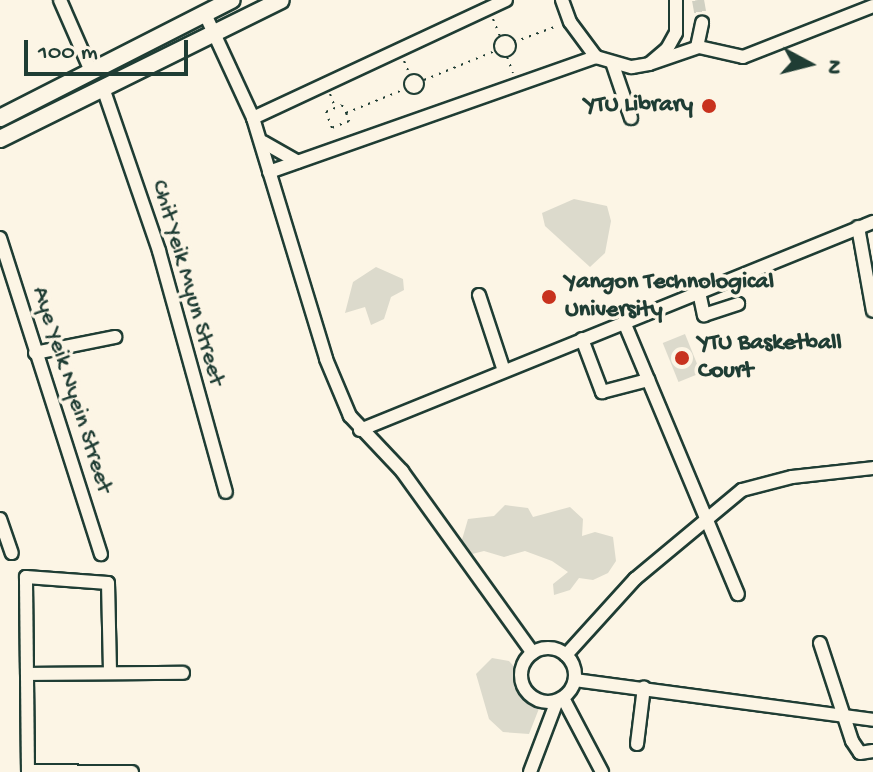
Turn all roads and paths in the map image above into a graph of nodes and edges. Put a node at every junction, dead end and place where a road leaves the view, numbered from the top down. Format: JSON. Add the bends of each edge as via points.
{"nodes":[{"id":1,"x":60,"y":0,"type":"edge"},
{"id":2,"x":232,"y":0,"type":"edge"},
{"id":3,"x":281,"y":0,"type":"edge"},
{"id":4,"x":506,"y":0,"type":"edge"},
{"id":5,"x":562,"y":0,"type":"edge"},
{"id":6,"x":676,"y":0,"type":"edge"},
{"id":7,"x":873,"y":6,"type":"edge"},
{"id":8,"x":489,"y":9,"type":"junction"},
{"id":9,"x":205,"y":14,"type":"junction"},
{"id":10,"x":570,"y":22,"type":"junction"},
{"id":11,"x":702,"y":23,"type":"tunnel mouth"},
{"id":12,"x":215,"y":32,"type":"junction"},
{"id":13,"x":500,"y":37,"type":"junction"},
{"id":14,"x":514,"y":42,"type":"junction"},
{"id":15,"x":697,"y":47,"type":"junction"},
{"id":16,"x":495,"y":51,"type":"junction"},
{"id":17,"x":400,"y":52,"type":"junction"},
{"id":18,"x":507,"y":57,"type":"junction"},
{"id":19,"x":596,"y":57,"type":"junction"},
{"id":20,"x":649,"y":64,"type":"junction"},
{"id":21,"x":613,"y":65,"type":"junction"},
{"id":22,"x":91,"y":71,"type":"junction"},
{"id":23,"x":409,"y":74,"type":"junction"},
{"id":24,"x":424,"y":80,"type":"junction"},
{"id":25,"x":326,"y":86,"type":"junction"},
{"id":26,"x":518,"y":86,"type":"junction"},
{"id":27,"x":103,"y":88,"type":"junction"},
{"id":28,"x":405,"y":89,"type":"junction"},
{"id":29,"x":335,"y":108,"type":"junction"},
{"id":30,"x":346,"y":113,"type":"junction"},
{"id":31,"x":0,"y":118,"type":"edge"},
{"id":32,"x":253,"y":118,"type":"junction"},
{"id":33,"x":631,"y":118,"type":"dead end"},
{"id":34,"x":0,"y":139,"type":"edge"},
{"id":35,"x":261,"y":139,"type":"junction"},
{"id":36,"x":302,"y":162,"type":"junction"},
{"id":37,"x":269,"y":172,"type":"junction"},
{"id":38,"x":873,"y":222,"type":"edge"},
{"id":39,"x":858,"y":227,"type":"junction"},
{"id":40,"x":0,"y":238,"type":"edge"},
{"id":41,"x":699,"y":292,"type":"junction"},
{"id":42,"x":479,"y":295,"type":"dead end"},
{"id":43,"x":738,"y":304,"type":"dead end"},
{"id":44,"x":873,"y":311,"type":"edge"},
{"id":45,"x":624,"y":322,"type":"junction"},
{"id":46,"x":115,"y":337,"type":"dead end"},
{"id":47,"x":582,"y":339,"type":"junction"},
{"id":48,"x":35,"y":353,"type":"junction"},
{"id":49,"x":504,"y":371,"type":"junction"},
{"id":50,"x":648,"y":380,"type":"junction"},
{"id":51,"x":360,"y":430,"type":"junction"},
{"id":52,"x":873,"y":468,"type":"edge"},
{"id":53,"x":226,"y":492,"type":"dead end"},
{"id":54,"x":705,"y":517,"type":"junction"},
{"id":55,"x":0,"y":519,"type":"edge"},
{"id":56,"x":12,"y":553,"type":"dead end"},
{"id":57,"x":101,"y":554,"type":"dead end"},
{"id":58,"x":738,"y":594,"type":"dead end"},
{"id":59,"x":820,"y":643,"type":"dead end"},
{"id":60,"x":533,"y":653,"type":"junction"},
{"id":61,"x":566,"y":655,"type":"junction"},
{"id":62,"x":110,"y":672,"type":"junction"},
{"id":63,"x":183,"y":673,"type":"dead end"},
{"id":64,"x":27,"y":674,"type":"junction"},
{"id":65,"x":575,"y":680,"type":"junction"},
{"id":66,"x":644,"y":687,"type":"junction"},
{"id":67,"x":560,"y":699,"type":"junction"},
{"id":68,"x":841,"y":716,"type":"junction"},
{"id":69,"x":873,"y":720,"type":"edge"},
{"id":70,"x":637,"y":744,"type":"dead end"},
{"id":71,"x":873,"y":751,"type":"edge"},
{"id":72,"x":28,"y":772,"type":"edge"},
{"id":73,"x":132,"y":772,"type":"edge"},
{"id":74,"x":530,"y":772,"type":"edge"},
{"id":75,"x":602,"y":772,"type":"edge"}],
"edges":[{"from":1,"to":22,"type":"street"},
{"from":2,"to":9,"type":"main road"},
{"from":3,"to":12,"type":"main road"},
{"from":4,"to":8,"type":"street"},
{"from":5,"to":10,"type":"street"},
{"from":6,"to":20,"type":"street","via":[[676,33]]},
{"from":7,"to":15,"type":"street","via":[[743,57],[722,48]]},
{"from":8,"to":13,"type":"path"},
{"from":8,"to":17,"type":"street"},
{"from":9,"to":12,"type":"street"},
{"from":9,"to":22,"type":"main road"},
{"from":10,"to":14,"type":"path"},
{"from":10,"to":19,"type":"street"},
{"from":11,"to":15,"type":"street"},
{"from":12,"to":27,"type":"main road"},
{"from":12,"to":32,"type":"street"},
{"from":13,"to":14,"type":"path"},
{"from":13,"to":16,"type":"path"},
{"from":14,"to":18,"type":"path"},
{"from":15,"to":20,"type":"street"},
{"from":16,"to":18,"type":"path"},
{"from":16,"to":24,"type":"path"},
{"from":17,"to":23,"type":"path"},
{"from":17,"to":25,"type":"street"},
{"from":18,"to":26,"type":"path"},
{"from":19,"to":21,"type":"street"},
{"from":19,"to":26,"type":"street"},
{"from":20,"to":21,"type":"street"},
{"from":21,"to":33,"type":"street"},
{"from":22,"to":31,"type":"main road"},
{"from":23,"to":24,"type":"path"},
{"from":23,"to":28,"type":"path"},
{"from":24,"to":28,"type":"path","via":[[420,92]]},
{"from":25,"to":29,"type":"path"},
{"from":25,"to":32,"type":"street"},
{"from":26,"to":36,"type":"street"},
{"from":27,"to":34,"type":"main road"},
{"from":27,"to":53,"type":"street","name":"Chit Yeik Myun Street","via":[[159,251]]},
{"from":28,"to":30,"type":"path"},
{"from":29,"to":30,"type":"path","via":[[342,105]]},
{"from":29,"to":30,"type":"path","via":[[326,112],[332,128],[349,121]]},
{"from":32,"to":35,"type":"street"},
{"from":35,"to":36,"type":"street","via":[[272,151]]},
{"from":35,"to":37,"type":"street"},
{"from":36,"to":37,"type":"street"},
{"from":37,"to":51,"type":"street","via":[[326,359]]},
{"from":38,"to":39,"type":"street"},
{"from":39,"to":41,"type":"street"},
{"from":39,"to":44,"type":"street"},
{"from":40,"to":48,"type":"street","name":"Aye Yeik Nyein Street"},
{"from":41,"to":43,"type":"street","via":[[704,315]]},
{"from":41,"to":45,"type":"street"},
{"from":42,"to":49,"type":"street"},
{"from":45,"to":47,"type":"street"},
{"from":45,"to":50,"type":"street"},
{"from":46,"to":48,"type":"street"},
{"from":47,"to":49,"type":"street"},
{"from":47,"to":50,"type":"street","via":[[602,392]]},
{"from":48,"to":57,"type":"street","name":"Aye Yeik Nyein Street"},
{"from":49,"to":51,"type":"street"},
{"from":50,"to":54,"type":"street"},
{"from":51,"to":60,"type":"street","via":[[402,471]]},
{"from":52,"to":54,"type":"street","via":[[792,477],[742,490]]},
{"from":54,"to":58,"type":"street"},
{"from":54,"to":61,"type":"street","via":[[591,623]]},
{"from":55,"to":56,"type":"street"},
{"from":59,"to":68,"type":"street"},
{"from":60,"to":61,"type":"street","via":[[554,648]]},
{"from":60,"to":67,"type":"street","via":[[522,670],[523,684],[536,700]]},
{"from":61,"to":65,"type":"street"},
{"from":62,"to":63,"type":"street"},
{"from":62,"to":64,"type":"street"},
{"from":62,"to":64,"type":"street","via":[[108,583],[26,577]]},
{"from":64,"to":72,"type":"street"},
{"from":65,"to":66,"type":"street"},
{"from":65,"to":67,"type":"street"},
{"from":66,"to":68,"type":"street"},
{"from":66,"to":70,"type":"street"},
{"from":67,"to":74,"type":"street"},
{"from":67,"to":75,"type":"street"},
{"from":68,"to":69,"type":"street"},
{"from":68,"to":71,"type":"street","via":[[860,753]]},
{"from":72,"to":73,"type":"street"}]}
